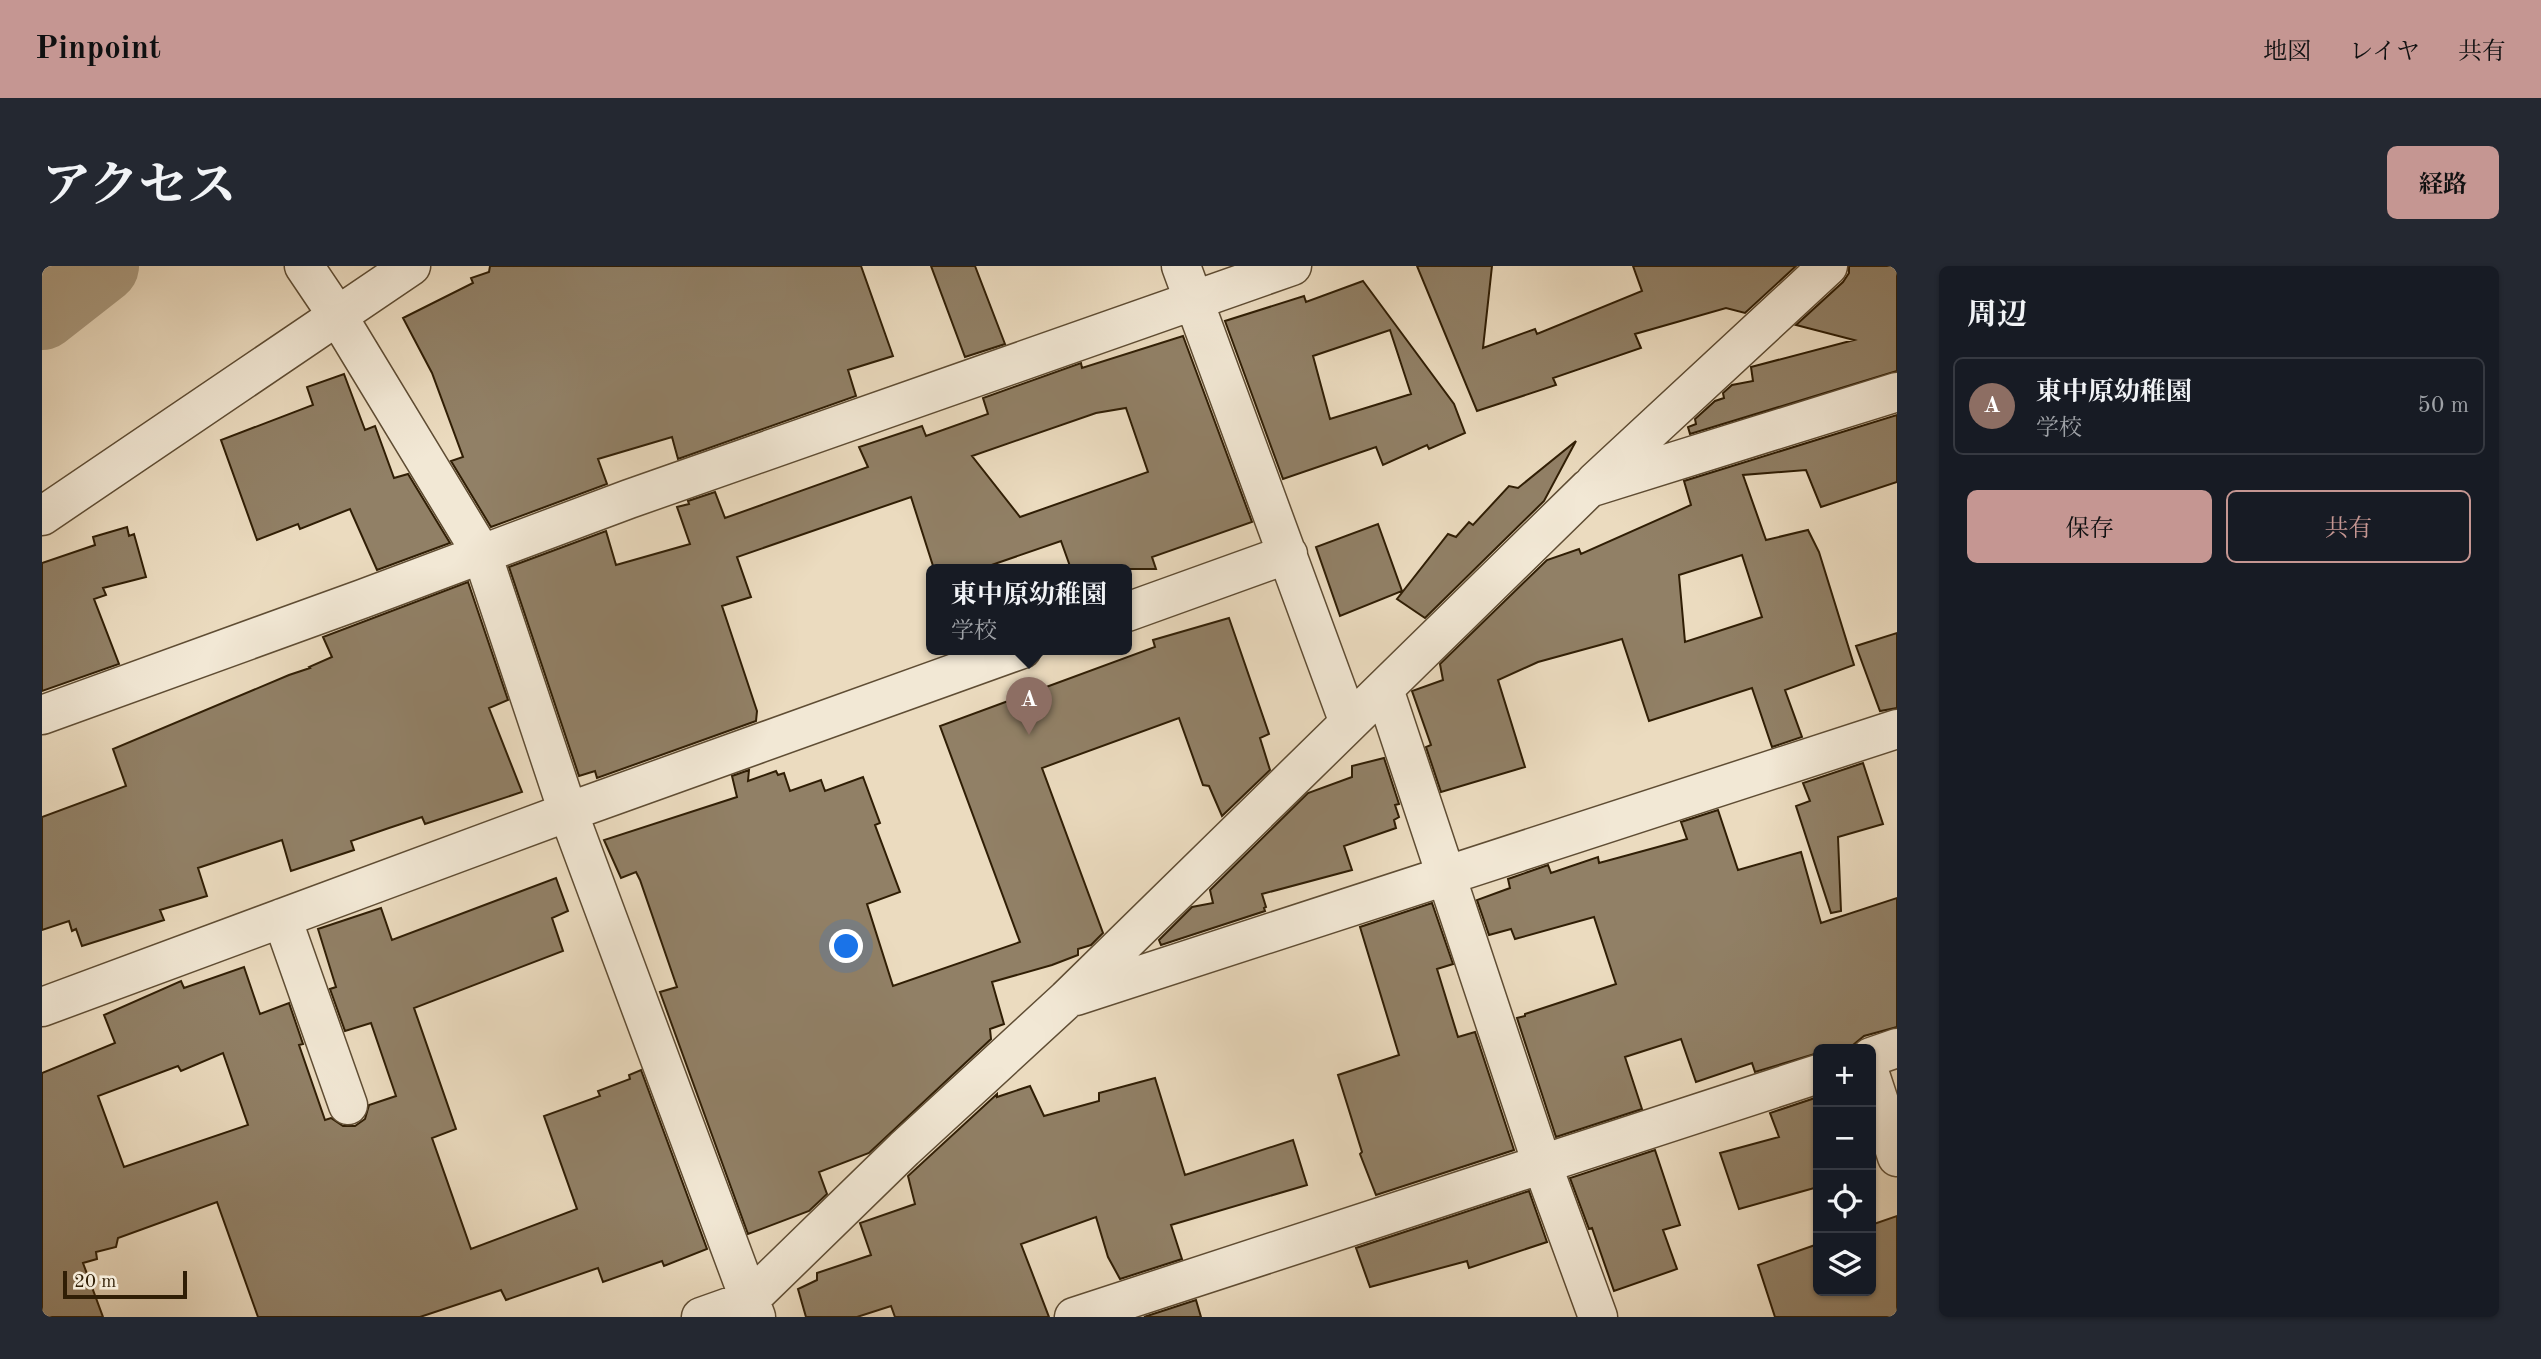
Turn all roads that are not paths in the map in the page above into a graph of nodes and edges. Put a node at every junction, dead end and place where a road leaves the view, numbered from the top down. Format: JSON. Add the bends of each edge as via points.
{"nodes":[{"id":1,"x":304,"y":266,"type":"edge"},
{"id":2,"x":411,"y":266,"type":"edge"},
{"id":3,"x":1292,"y":266,"type":"edge"},
{"id":4,"x":1828,"y":266,"type":"edge"},
{"id":5,"x":1188,"y":283,"type":"edge"},
{"id":6,"x":337,"y":316,"type":"junction"},
{"id":7,"x":1897,"y":392,"type":"edge"},
{"id":8,"x":1589,"y":488,"type":"junction"},
{"id":9,"x":42,"y":516,"type":"edge"},
{"id":10,"x":482,"y":554,"type":"junction"},
{"id":11,"x":1288,"y":554,"type":"junction"},
{"id":12,"x":1132,"y":610,"type":"edge"},
{"id":13,"x":1005,"y":655,"type":"edge"},
{"id":14,"x":1384,"y":689,"type":"junction"},
{"id":15,"x":42,"y":715,"type":"edge"},
{"id":16,"x":1349,"y":723,"type":"junction"},
{"id":17,"x":1897,"y":729,"type":"edge"},
{"id":18,"x":569,"y":812,"type":"junction"},
{"id":19,"x":1445,"y":876,"type":"junction"},
{"id":20,"x":282,"y":918,"type":"junction"},
{"id":21,"x":1067,"y":999,"type":"junction"},
{"id":22,"x":42,"y":1007,"type":"edge"},
{"id":23,"x":1897,"y":1048,"type":"edge"},
{"id":24,"x":1876,"y":1055,"type":"edge"},
{"id":25,"x":1813,"y":1076,"type":"edge"},
{"id":26,"x":1876,"y":1092,"type":"edge"},
{"id":27,"x":348,"y":1105,"type":"dead end"},
{"id":28,"x":1897,"y":1157,"type":"edge"},
{"id":29,"x":1542,"y":1164,"type":"junction"},
{"id":30,"x":752,"y":1308,"type":"edge"},
{"id":31,"x":701,"y":1317,"type":"edge"},
{"id":32,"x":1074,"y":1317,"type":"edge"},
{"id":33,"x":1598,"y":1317,"type":"edge"}],
"edges":[{"from":1,"to":6,"type":"street"},
{"from":2,"to":6,"type":"street"},
{"from":3,"to":5,"type":"street"},
{"from":4,"to":8,"type":"street"},
{"from":5,"to":10,"type":"street"},
{"from":5,"to":11,"type":"street"},
{"from":6,"to":9,"type":"street"},
{"from":6,"to":10,"type":"street"},
{"from":7,"to":8,"type":"street"},
{"from":8,"to":14,"type":"street"},
{"from":10,"to":15,"type":"street"},
{"from":10,"to":18,"type":"street"},
{"from":11,"to":12,"type":"street"},
{"from":11,"to":16,"type":"street"},
{"from":13,"to":18,"type":"street"},
{"from":14,"to":16,"type":"street"},
{"from":14,"to":19,"type":"street"},
{"from":16,"to":21,"type":"street"},
{"from":17,"to":19,"type":"street"},
{"from":18,"to":20,"type":"street"},
{"from":18,"to":30,"type":"street"},
{"from":19,"to":21,"type":"street"},
{"from":19,"to":29,"type":"street"},
{"from":20,"to":22,"type":"street"},
{"from":20,"to":27,"type":"street"},
{"from":21,"to":30,"type":"street","via":[[904,1149]]},
{"from":23,"to":24,"type":"street"},
{"from":25,"to":29,"type":"street"},
{"from":26,"to":28,"type":"street"},
{"from":29,"to":32,"type":"street"},
{"from":29,"to":33,"type":"street"},
{"from":30,"to":31,"type":"street"}]}
